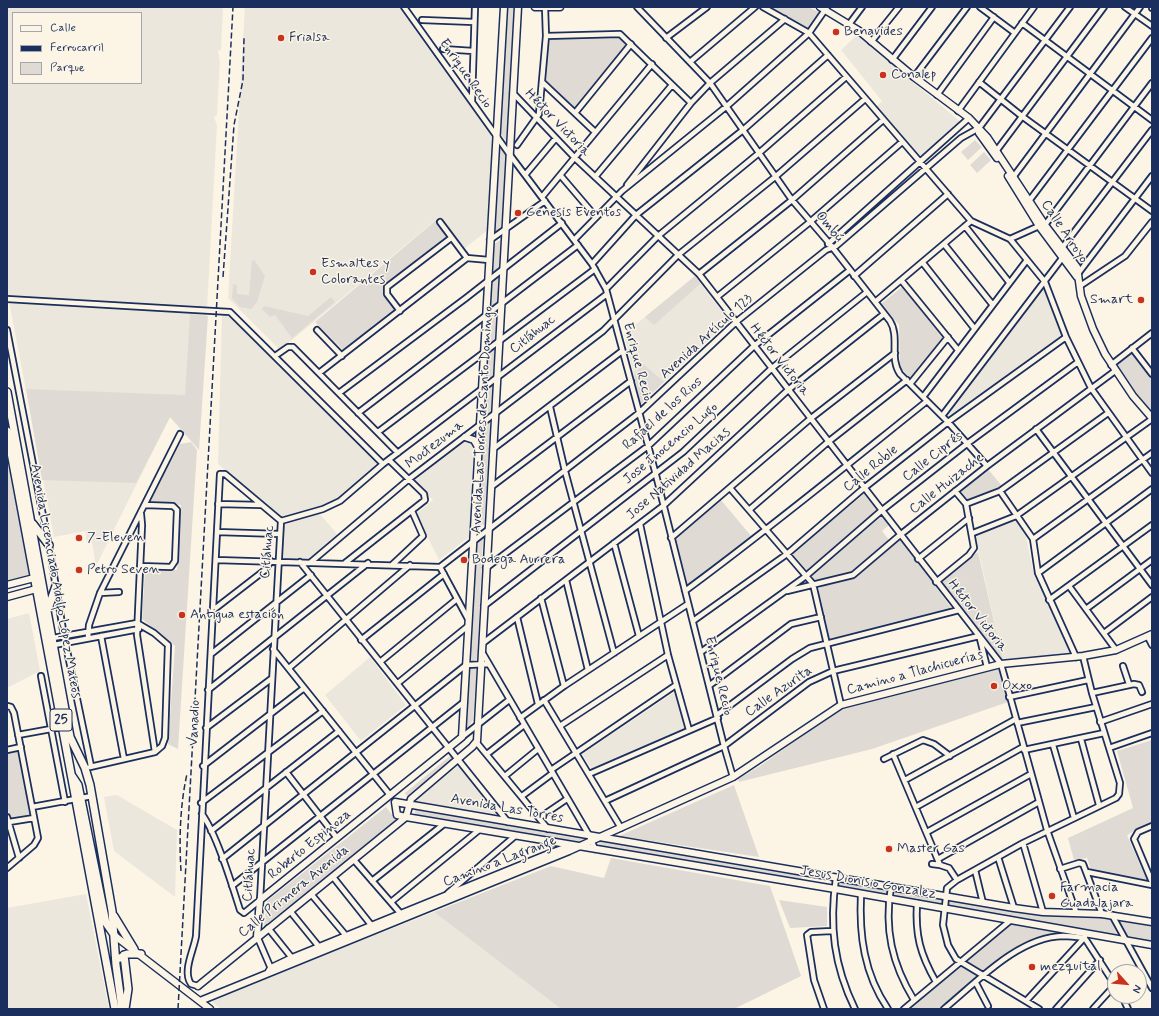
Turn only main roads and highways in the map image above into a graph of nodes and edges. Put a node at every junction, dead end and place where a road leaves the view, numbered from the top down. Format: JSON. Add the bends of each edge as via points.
{"nodes":[{"id":1,"x":7,"y":392,"type":"edge"},
{"id":2,"x":7,"y":431,"type":"edge"},
{"id":3,"x":31,"y":522,"type":"junction"},
{"id":4,"x":49,"y":545,"type":"road end"},
{"id":5,"x":38,"y":577,"type":"junction"},
{"id":6,"x":56,"y":586,"type":"road end"},
{"id":7,"x":40,"y":588,"type":"junction"},
{"id":8,"x":48,"y":611,"type":"junction"},
{"id":9,"x":78,"y":799,"type":"junction"},
{"id":10,"x":112,"y":911,"type":"junction"},
{"id":11,"x":115,"y":936,"type":"junction"},
{"id":12,"x":103,"y":945,"type":"junction"},
{"id":13,"x":134,"y":949,"type":"road end"},
{"id":14,"x":141,"y":954,"type":"road end"},
{"id":15,"x":124,"y":955,"type":"junction"},
{"id":16,"x":116,"y":965,"type":"junction"},
{"id":17,"x":115,"y":1009,"type":"edge"},
{"id":18,"x":124,"y":1009,"type":"edge"}],
"edges":[{"from":1,"to":3,"type":"main road","name":"Avenida Licenciado Adolfo López Mateos","number":"25"},
{"from":2,"to":5,"type":"main road","name":"Avenida Licenciado Adolfo López Mateos","number":"25"},
{"from":3,"to":4,"type":"main road"},
{"from":3,"to":5,"type":"main road","name":"Avenida Licenciado Adolfo López Mateos","number":"25"},
{"from":5,"to":7,"type":"main road","name":"Avenida Licenciado Adolfo López Mateos","number":"25"},
{"from":6,"to":8,"type":"main road"},
{"from":7,"to":8,"type":"main road","name":"Avenida Licenciado Adolfo López Mateos","number":"25"},
{"from":7,"to":9,"type":"main road","name":"Avenida Licenciado Adolfo López Mateos","number":"25","via":[[62,727],[71,774],[78,785]]},
{"from":8,"to":10,"type":"main road","name":"Avenida Licenciado Adolfo López Mateos","number":"25","via":[[71,740],[88,767]]},
{"from":9,"to":11,"type":"main road","via":[[104,917]]},
{"from":9,"to":12,"type":"main road"},
{"from":10,"to":11,"type":"main road","name":"Avenida Licenciado Adolfo López Mateos","number":"25"},
{"from":10,"to":13,"type":"main road"},
{"from":11,"to":12,"type":"main road"},
{"from":11,"to":16,"type":"main road","name":"Avenida Licenciado Adolfo López Mateos","number":"25"},
{"from":12,"to":17,"type":"main road"},
{"from":14,"to":15,"type":"main road"},
{"from":15,"to":16,"type":"main road"},
{"from":15,"to":18,"type":"main road","via":[[128,989]]},
{"from":16,"to":18,"type":"main road","name":"Avenida Licenciado Adolfo López Mateos","number":"25"}]}
